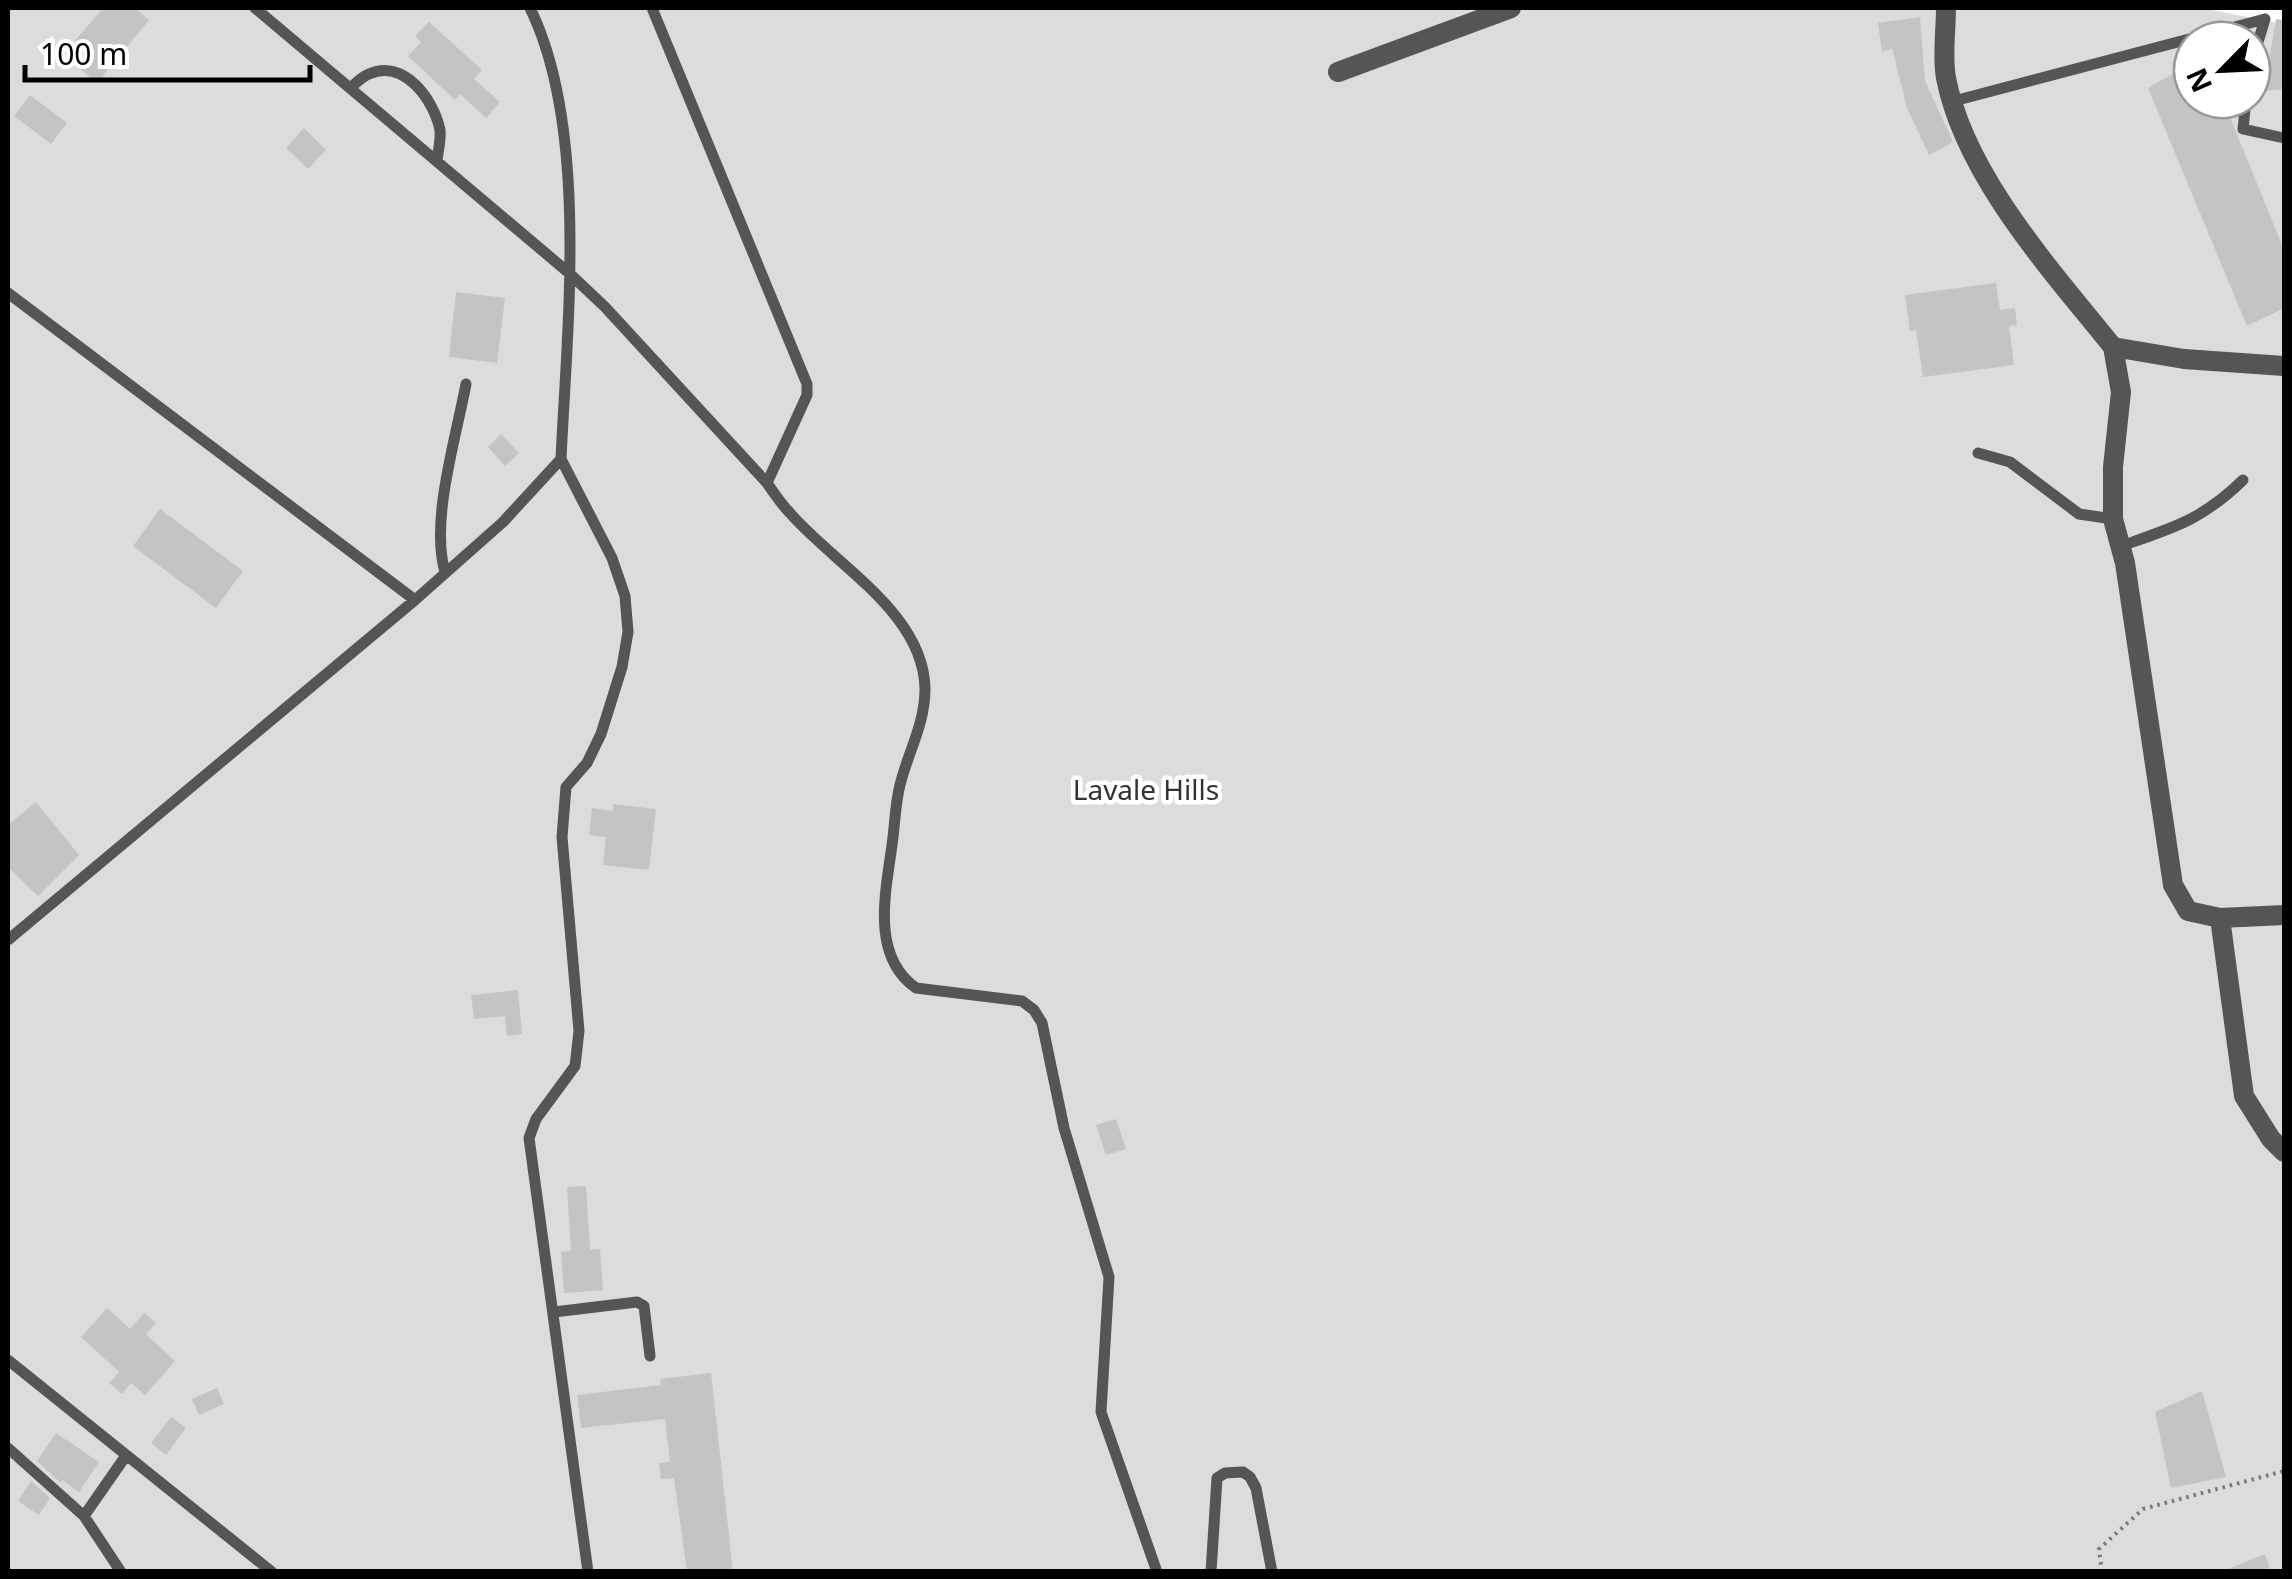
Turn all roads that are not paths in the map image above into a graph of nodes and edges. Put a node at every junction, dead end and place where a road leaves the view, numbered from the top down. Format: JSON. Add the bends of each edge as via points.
{"nodes":[{"id":1,"x":255,"y":8,"type":"edge"},
{"id":2,"x":530,"y":8,"type":"edge"},
{"id":3,"x":652,"y":8,"type":"edge"},
{"id":4,"x":1512,"y":8,"type":"edge"},
{"id":5,"x":1946,"y":8,"type":"edge"},
{"id":6,"x":2172,"y":43,"type":"edge"},
{"id":7,"x":1338,"y":72,"type":"dead end"},
{"id":8,"x":350,"y":88,"type":"junction"},
{"id":9,"x":1954,"y":101,"type":"junction"},
{"id":10,"x":2244,"y":120,"type":"edge"},
{"id":11,"x":2284,"y":138,"type":"edge"},
{"id":12,"x":437,"y":161,"type":"junction"},
{"id":13,"x":569,"y":273,"type":"junction"},
{"id":14,"x":8,"y":293,"type":"edge"},
{"id":15,"x":2113,"y":346,"type":"junction"},
{"id":16,"x":2284,"y":366,"type":"edge"},
{"id":17,"x":466,"y":384,"type":"dead end"},
{"id":18,"x":1978,"y":453,"type":"dead end"},
{"id":19,"x":561,"y":459,"type":"junction"},
{"id":20,"x":2243,"y":480,"type":"dead end"},
{"id":21,"x":767,"y":482,"type":"junction"},
{"id":22,"x":2113,"y":519,"type":"junction"},
{"id":23,"x":2120,"y":546,"type":"junction"},
{"id":24,"x":446,"y":572,"type":"junction"},
{"id":25,"x":414,"y":600,"type":"junction"},
{"id":26,"x":2284,"y":916,"type":"edge"},
{"id":27,"x":2220,"y":918,"type":"junction"},
{"id":28,"x":8,"y":940,"type":"edge"},
{"id":29,"x":2284,"y":1152,"type":"edge"},
{"id":30,"x":554,"y":1312,"type":"junction"},
{"id":31,"x":650,"y":1356,"type":"dead end"},
{"id":32,"x":8,"y":1360,"type":"edge"},
{"id":33,"x":8,"y":1448,"type":"edge"},
{"id":34,"x":125,"y":1457,"type":"junction"},
{"id":35,"x":84,"y":1516,"type":"junction"},
{"id":36,"x":121,"y":1572,"type":"edge"},
{"id":37,"x":272,"y":1572,"type":"edge"},
{"id":38,"x":588,"y":1572,"type":"edge"},
{"id":39,"x":1158,"y":1572,"type":"edge"},
{"id":40,"x":1211,"y":1572,"type":"edge"},
{"id":41,"x":1272,"y":1572,"type":"edge"}],
"edges":[{"from":1,"to":8,"type":"lane"},
{"from":2,"to":13,"type":"lane","via":[[555,82],[565,145]]},
{"from":3,"to":21,"type":"lane","via":[[807,384]]},
{"from":4,"to":7,"type":"street"},
{"from":5,"to":9,"type":"street","via":[[1946,76]]},
{"from":6,"to":9,"type":"lane"},
{"from":8,"to":12,"type":"lane"},
{"from":8,"to":12,"type":"lane","via":[[368,74],[387,70],[405,76],[435,111],[441,135]]},
{"from":9,"to":15,"type":"street","via":[[2008,214]]},
{"from":10,"to":11,"type":"lane","via":[[2243,129]]},
{"from":12,"to":13,"type":"lane"},
{"from":13,"to":19,"type":"lane"},
{"from":13,"to":21,"type":"lane"},
{"from":14,"to":25,"type":"lane"},
{"from":15,"to":16,"type":"street"},
{"from":15,"to":22,"type":"street","via":[[2121,392]]},
{"from":17,"to":24,"type":"lane","via":[[440,522]]},
{"from":18,"to":22,"type":"lane","via":[[2010,462],[2079,514]]},
{"from":19,"to":24,"type":"lane"},
{"from":19,"to":30,"type":"lane","via":[[612,558],[628,632],[600,734],[566,786],[562,836],[578,1050],[575,1066],[529,1138]]},
{"from":20,"to":23,"type":"lane","via":[[2188,523]]},
{"from":21,"to":39,"type":"lane","via":[[790,514],[904,627],[922,658],[924,707],[900,785],[885,902],[888,951],[916,988],[1022,1001],[1042,1023],[1064,1128],[1109,1276],[1102,1412]]},
{"from":22,"to":23,"type":"street"},
{"from":23,"to":27,"type":"street","via":[[2173,885],[2188,911]]},
{"from":24,"to":25,"type":"lane"},
{"from":25,"to":28,"type":"lane"},
{"from":26,"to":27,"type":"street"},
{"from":27,"to":29,"type":"street","via":[[2244,1096]]},
{"from":30,"to":31,"type":"lane","via":[[638,1302]]},
{"from":30,"to":38,"type":"lane"},
{"from":32,"to":34,"type":"lane"},
{"from":33,"to":35,"type":"lane"},
{"from":34,"to":35,"type":"lane"},
{"from":34,"to":37,"type":"lane"},
{"from":35,"to":36,"type":"lane"},
{"from":40,"to":41,"type":"lane","via":[[1218,1478],[1242,1472],[1256,1488]]}]}
